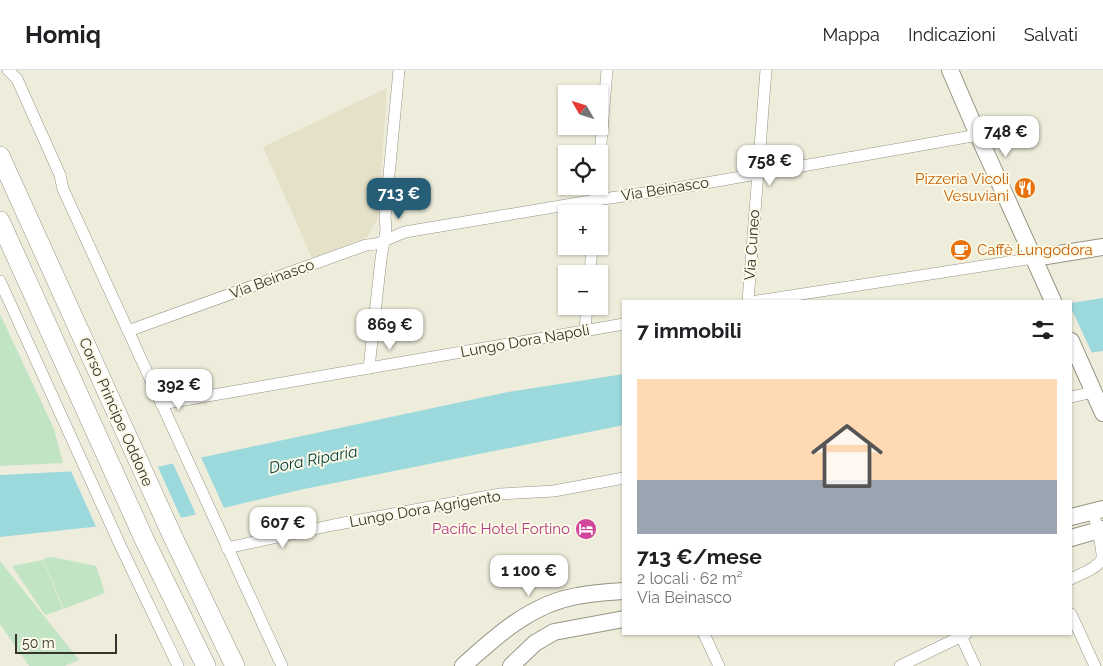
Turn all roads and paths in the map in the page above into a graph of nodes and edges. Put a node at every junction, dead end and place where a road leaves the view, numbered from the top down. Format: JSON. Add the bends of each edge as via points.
{"nodes":[{"id":1,"x":8,"y":70,"type":"edge"},
{"id":2,"x":399,"y":70,"type":"edge"},
{"id":3,"x":607,"y":70,"type":"edge"},
{"id":4,"x":766,"y":70,"type":"edge"},
{"id":5,"x":950,"y":70,"type":"edge"},
{"id":6,"x":978,"y":135,"type":"junction"},
{"id":7,"x":601,"y":145,"type":"edge"},
{"id":8,"x":0,"y":156,"type":"edge"},
{"id":9,"x":758,"y":173,"type":"junction"},
{"id":10,"x":596,"y":195,"type":"edge"},
{"id":11,"x":596,"y":200,"type":"junction"},
{"id":12,"x":596,"y":205,"type":"edge"},
{"id":13,"x":0,"y":221,"type":"edge"},
{"id":14,"x":384,"y":242,"type":"junction"},
{"id":15,"x":1102,"y":246,"type":"edge"},
{"id":16,"x":1034,"y":258,"type":"junction"},
{"id":17,"x":0,"y":281,"type":"edge"},
{"id":18,"x":748,"y":300,"type":"edge"},
{"id":19,"x":763,"y":300,"type":"edge"},
{"id":20,"x":1053,"y":300,"type":"edge"},
{"id":21,"x":586,"y":315,"type":"edge"},
{"id":22,"x":622,"y":324,"type":"edge"},
{"id":23,"x":585,"y":330,"type":"junction"},
{"id":24,"x":128,"y":331,"type":"junction"},
{"id":25,"x":1072,"y":344,"type":"edge"},
{"id":26,"x":369,"y":368,"type":"junction"},
{"id":27,"x":1094,"y":392,"type":"junction"},
{"id":28,"x":1072,"y":397,"type":"edge"},
{"id":29,"x":161,"y":404,"type":"junction"},
{"id":30,"x":1103,"y":413,"type":"edge"},
{"id":31,"x":622,"y":478,"type":"edge"},
{"id":32,"x":1098,"y":510,"type":"edge"},
{"id":33,"x":1072,"y":516,"type":"edge"},
{"id":34,"x":1100,"y":529,"type":"edge"},
{"id":35,"x":1072,"y":538,"type":"edge"},
{"id":36,"x":228,"y":548,"type":"junction"},
{"id":37,"x":1072,"y":578,"type":"edge"},
{"id":38,"x":622,"y":591,"type":"edge"},
{"id":39,"x":1072,"y":616,"type":"edge"},
{"id":40,"x":622,"y":619,"type":"edge"},
{"id":41,"x":704,"y":635,"type":"edge"},
{"id":42,"x":962,"y":635,"type":"edge"},
{"id":43,"x":178,"y":666,"type":"edge"},
{"id":44,"x":206,"y":666,"type":"edge"},
{"id":45,"x":235,"y":666,"type":"edge"},
{"id":46,"x":282,"y":666,"type":"edge"},
{"id":47,"x":463,"y":666,"type":"edge"},
{"id":48,"x":511,"y":666,"type":"edge"},
{"id":49,"x":719,"y":666,"type":"edge"},
{"id":50,"x":900,"y":666,"type":"edge"},
{"id":51,"x":975,"y":666,"type":"edge"},
{"id":52,"x":1095,"y":666,"type":"edge"}],
"edges":[{"from":1,"to":24,"type":"street","via":[[17,79],[60,174],[63,190]]},
{"from":2,"to":14,"type":"street"},
{"from":3,"to":7,"type":"street"},
{"from":4,"to":9,"type":"street","name":"Via Cuneo"},
{"from":5,"to":6,"type":"street"},
{"from":6,"to":9,"type":"street","name":"Via Beinasco"},
{"from":6,"to":16,"type":"street"},
{"from":8,"to":45,"type":"main road","name":"Corso Principe Oddone"},
{"from":9,"to":11,"type":"street","name":"Via Beinasco"},
{"from":9,"to":18,"type":"street","name":"Via Cuneo"},
{"from":10,"to":11,"type":"street"},
{"from":11,"to":12,"type":"street"},
{"from":11,"to":14,"type":"street","name":"Via Beinasco","via":[[405,232]]},
{"from":13,"to":44,"type":"main road","name":"Corso Principe Oddone","via":[[145,541]]},
{"from":14,"to":24,"type":"street","name":"Via Beinasco","via":[[366,245]]},
{"from":14,"to":26,"type":"street"},
{"from":15,"to":16,"type":"street"},
{"from":16,"to":19,"type":"street"},
{"from":16,"to":20,"type":"street"},
{"from":17,"to":43,"type":"street"},
{"from":21,"to":23,"type":"street"},
{"from":22,"to":23,"type":"street","name":"Lungo Dora Napoli"},
{"from":23,"to":26,"type":"street","name":"Lungo Dora Napoli"},
{"from":24,"to":29,"type":"street"},
{"from":25,"to":27,"type":"street"},
{"from":26,"to":29,"type":"street","name":"Lungo Dora Napoli"},
{"from":27,"to":28,"type":"street"},
{"from":27,"to":30,"type":"street"},
{"from":29,"to":36,"type":"street"},
{"from":31,"to":36,"type":"street","name":"Lungo Dora Agrigento","via":[[554,491],[500,494]]},
{"from":32,"to":33,"type":"street"},
{"from":32,"to":34,"type":"street"},
{"from":34,"to":35,"type":"street"},
{"from":34,"to":37,"type":"street","via":[[1102,559]]},
{"from":36,"to":46,"type":"street"},
{"from":38,"to":47,"type":"street","via":[[576,596],[523,617]]},
{"from":39,"to":52,"type":"street"},
{"from":40,"to":48,"type":"street","via":[[554,632],[534,643]]},
{"from":41,"to":49,"type":"street"},
{"from":42,"to":50,"type":"street"},
{"from":42,"to":51,"type":"street"}]}
